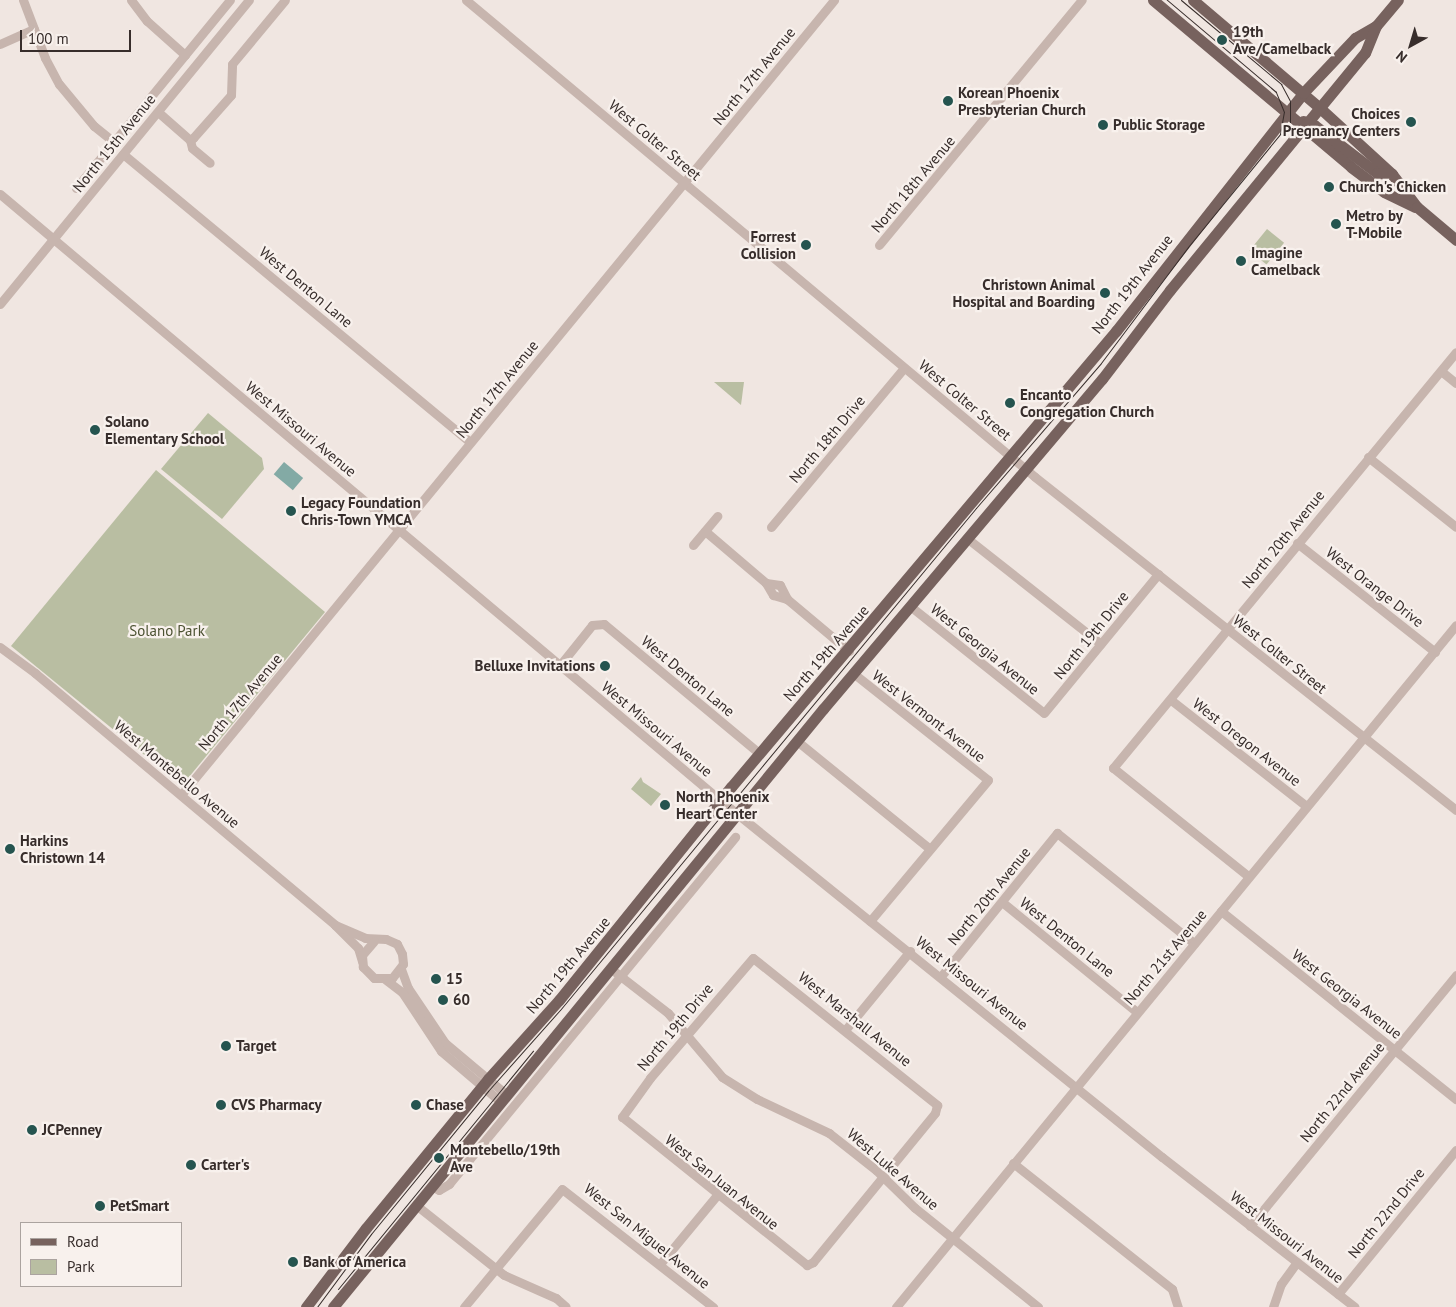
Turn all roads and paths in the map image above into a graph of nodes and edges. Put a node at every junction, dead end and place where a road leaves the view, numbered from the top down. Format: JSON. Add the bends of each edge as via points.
{"nodes":[{"id":1,"x":23,"y":0,"type":"edge"},
{"id":2,"x":131,"y":0,"type":"edge"},
{"id":3,"x":230,"y":0,"type":"edge"},
{"id":4,"x":249,"y":0,"type":"edge"},
{"id":5,"x":285,"y":0,"type":"edge"},
{"id":6,"x":466,"y":0,"type":"edge"},
{"id":7,"x":834,"y":0,"type":"edge"},
{"id":8,"x":1082,"y":0,"type":"edge"},
{"id":9,"x":1153,"y":0,"type":"edge"},
{"id":10,"x":1193,"y":0,"type":"edge"},
{"id":11,"x":1398,"y":0,"type":"edge"},
{"id":12,"x":1376,"y":26,"type":"junction"},
{"id":13,"x":34,"y":29,"type":"junction"},
{"id":14,"x":0,"y":44,"type":"edge"},
{"id":15,"x":185,"y":55,"type":"junction"},
{"id":16,"x":1303,"y":93,"type":"junction"},
{"id":17,"x":1319,"y":107,"type":"junction"},
{"id":18,"x":158,"y":112,"type":"junction"},
{"id":19,"x":1291,"y":118,"type":"junction"},
{"id":20,"x":1307,"y":126,"type":"junction"},
{"id":21,"x":190,"y":140,"type":"junction"},
{"id":22,"x":114,"y":142,"type":"junction"},
{"id":23,"x":124,"y":154,"type":"junction"},
{"id":24,"x":210,"y":163,"type":"dead end"},
{"id":25,"x":1392,"y":174,"type":"junction"},
{"id":26,"x":684,"y":182,"type":"junction"},
{"id":27,"x":76,"y":188,"type":"dead end"},
{"id":28,"x":0,"y":194,"type":"edge"},
{"id":29,"x":1417,"y":207,"type":"junction"},
{"id":30,"x":54,"y":239,"type":"junction"},
{"id":31,"x":1456,"y":240,"type":"edge"},
{"id":32,"x":879,"y":246,"type":"dead end"},
{"id":33,"x":0,"y":304,"type":"edge"},
{"id":34,"x":1456,"y":352,"type":"edge"},
{"id":35,"x":904,"y":368,"type":"junction"},
{"id":36,"x":1441,"y":371,"type":"junction"},
{"id":37,"x":1456,"y":383,"type":"edge"},
{"id":38,"x":470,"y":442,"type":"junction"},
{"id":39,"x":1009,"y":454,"type":"junction"},
{"id":40,"x":1368,"y":457,"type":"junction"},
{"id":41,"x":1027,"y":470,"type":"junction"},
{"id":42,"x":717,"y":516,"type":"dead end"},
{"id":43,"x":771,"y":527,"type":"dead end"},
{"id":44,"x":1456,"y":527,"type":"edge"},
{"id":45,"x":400,"y":530,"type":"junction"},
{"id":46,"x":705,"y":531,"type":"junction"},
{"id":47,"x":968,"y":539,"type":"junction"},
{"id":48,"x":1297,"y":543,"type":"junction"},
{"id":49,"x":693,"y":545,"type":"dead end"},
{"id":50,"x":1158,"y":574,"type":"junction"},
{"id":51,"x":910,"y":606,"type":"junction"},
{"id":52,"x":1456,"y":625,"type":"edge"},
{"id":53,"x":1228,"y":629,"type":"junction"},
{"id":54,"x":1101,"y":644,"type":"junction"},
{"id":55,"x":0,"y":647,"type":"edge"},
{"id":56,"x":848,"y":651,"type":"junction"},
{"id":57,"x":1435,"y":652,"type":"junction"},
{"id":58,"x":560,"y":665,"type":"junction"},
{"id":59,"x":853,"y":673,"type":"junction"},
{"id":60,"x":1171,"y":700,"type":"junction"},
{"id":61,"x":1044,"y":714,"type":"joint"},
{"id":62,"x":1362,"y":738,"type":"junction"},
{"id":63,"x":797,"y":741,"type":"junction"},
{"id":64,"x":759,"y":753,"type":"junction"},
{"id":65,"x":180,"y":795,"type":"junction"},
{"id":66,"x":720,"y":800,"type":"junction"},
{"id":67,"x":1306,"y":806,"type":"junction"},
{"id":68,"x":1456,"y":810,"type":"edge"},
{"id":69,"x":740,"y":815,"type":"junction"},
{"id":70,"x":735,"y":837,"type":"dead end"},
{"id":71,"x":930,"y":848,"type":"junction"},
{"id":72,"x":1248,"y":876,"type":"junction"},
{"id":73,"x":1002,"y":902,"type":"junction"},
{"id":74,"x":1221,"y":911,"type":"junction"},
{"id":75,"x":870,"y":920,"type":"junction"},
{"id":76,"x":334,"y":925,"type":"junction"},
{"id":77,"x":374,"y":941,"type":"junction"},
{"id":78,"x":1194,"y":943,"type":"junction"},
{"id":79,"x":910,"y":951,"type":"junction"},
{"id":80,"x":753,"y":958,"type":"joint"},
{"id":81,"x":362,"y":961,"type":"junction"},
{"id":82,"x":610,"y":968,"type":"junction"},
{"id":83,"x":401,"y":969,"type":"junction"},
{"id":84,"x":942,"y":975,"type":"junction"},
{"id":85,"x":622,"y":976,"type":"junction"},
{"id":86,"x":1456,"y":976,"type":"edge"},
{"id":87,"x":386,"y":980,"type":"junction"},
{"id":88,"x":1137,"y":1012,"type":"junction"},
{"id":89,"x":846,"y":1029,"type":"junction"},
{"id":90,"x":686,"y":1035,"type":"junction"},
{"id":91,"x":1395,"y":1049,"type":"junction"},
{"id":92,"x":485,"y":1083,"type":"junction"},
{"id":93,"x":1077,"y":1086,"type":"junction"},
{"id":94,"x":504,"y":1099,"type":"junction"},
{"id":95,"x":1456,"y":1099,"type":"edge"},
{"id":96,"x":622,"y":1118,"type":"joint"},
{"id":97,"x":1456,"y":1150,"type":"edge"},
{"id":98,"x":1013,"y":1163,"type":"junction"},
{"id":99,"x":883,"y":1177,"type":"junction"},
{"id":100,"x":432,"y":1186,"type":"junction"},
{"id":101,"x":717,"y":1195,"type":"junction"},
{"id":102,"x":416,"y":1205,"type":"junction"},
{"id":103,"x":1250,"y":1226,"type":"junction"},
{"id":104,"x":952,"y":1238,"type":"junction"},
{"id":105,"x":1297,"y":1262,"type":"junction"},
{"id":106,"x":660,"y":1264,"type":"junction"},
{"id":107,"x":495,"y":1268,"type":"junction"},
{"id":108,"x":1338,"y":1294,"type":"junction"},
{"id":109,"x":1178,"y":1303,"type":"edge"},
{"id":110,"x":306,"y":1307,"type":"edge"},
{"id":111,"x":333,"y":1307,"type":"edge"},
{"id":112,"x":464,"y":1307,"type":"edge"},
{"id":113,"x":566,"y":1307,"type":"edge"},
{"id":114,"x":713,"y":1307,"type":"edge"},
{"id":115,"x":896,"y":1307,"type":"edge"},
{"id":116,"x":1038,"y":1307,"type":"edge"},
{"id":117,"x":1273,"y":1307,"type":"edge"},
{"id":118,"x":1355,"y":1307,"type":"edge"}],
"edges":[{"from":1,"to":13,"type":"street"},
{"from":2,"to":15,"type":"street","via":[[147,21]]},
{"from":3,"to":15,"type":"street","name":"North 15th Avenue"},
{"from":4,"to":18,"type":"street","name":"North 15th Avenue"},
{"from":5,"to":21,"type":"street","via":[[232,64],[231,95]]},
{"from":6,"to":26,"type":"street","name":"West Colter Street"},
{"from":7,"to":26,"type":"street","name":"North 17th Avenue"},
{"from":8,"to":32,"type":"street","name":"North 18th Avenue"},
{"from":9,"to":19,"type":"main road"},
{"from":10,"to":16,"type":"main road"},
{"from":11,"to":12,"type":"main road","name":"North 19th Avenue"},
{"from":12,"to":16,"type":"main road","name":"North 19th Avenue","via":[[1355,38]]},
{"from":12,"to":17,"type":"main road","name":"North 19th Avenue","via":[[1366,53]]},
{"from":13,"to":14,"type":"street"},
{"from":13,"to":22,"type":"street","via":[[59,84],[94,126]]},
{"from":15,"to":22,"type":"street","name":"North 15th Avenue"},
{"from":16,"to":17,"type":"main road"},
{"from":16,"to":19,"type":"main road","name":"North 19th Avenue"},
{"from":17,"to":20,"type":"main road","name":"North 19th Avenue"},
{"from":17,"to":25,"type":"main road"},
{"from":18,"to":21,"type":"street"},
{"from":18,"to":23,"type":"street","name":"North 15th Avenue"},
{"from":19,"to":20,"type":"main road"},
{"from":19,"to":39,"type":"main road","name":"North 19th Avenue","via":[[1278,126],[1191,232],[1116,331]]},
{"from":20,"to":25,"type":"main road","via":[[1377,172]]},
{"from":20,"to":29,"type":"main road","via":[[1314,137],[1384,192]]},
{"from":20,"to":41,"type":"main road","name":"North 19th Avenue","via":[[1170,290]]},
{"from":21,"to":24,"type":"street","via":[[192,148]]},
{"from":22,"to":27,"type":"street","name":"North 15th Avenue"},
{"from":23,"to":30,"type":"street","name":"North 15th Avenue"},
{"from":23,"to":38,"type":"street","name":"West Denton Lane"},
{"from":25,"to":29,"type":"main road"},
{"from":26,"to":35,"type":"street","name":"West Colter Street"},
{"from":26,"to":38,"type":"street","name":"North 17th Avenue"},
{"from":28,"to":30,"type":"street","name":"West Missouri Avenue"},
{"from":29,"to":31,"type":"main road"},
{"from":30,"to":33,"type":"street","name":"North 15th Avenue"},
{"from":30,"to":45,"type":"street","name":"West Missouri Avenue"},
{"from":34,"to":36,"type":"street","name":"North 20th Avenue"},
{"from":35,"to":39,"type":"street","name":"West Colter Street"},
{"from":35,"to":43,"type":"street","name":"North 18th Drive"},
{"from":36,"to":37,"type":"street"},
{"from":36,"to":40,"type":"street","name":"North 20th Avenue"},
{"from":38,"to":45,"type":"street","name":"North 17th Avenue"},
{"from":39,"to":41,"type":"street","name":"West Colter Street"},
{"from":39,"to":56,"type":"main road","name":"North 19th Avenue"},
{"from":40,"to":44,"type":"street"},
{"from":40,"to":48,"type":"street","name":"North 20th Avenue"},
{"from":41,"to":47,"type":"main road","name":"North 19th Avenue"},
{"from":41,"to":50,"type":"street","name":"West Colter Street"},
{"from":42,"to":46,"type":"street"},
{"from":45,"to":58,"type":"street","name":"West Missouri Avenue"},
{"from":45,"to":65,"type":"street","name":"North 17th Avenue"},
{"from":46,"to":49,"type":"street"},
{"from":46,"to":56,"type":"street","via":[[766,583],[780,585],[786,600]]},
{"from":47,"to":51,"type":"main road","name":"North 19th Avenue"},
{"from":47,"to":54,"type":"street"},
{"from":48,"to":53,"type":"street","name":"North 20th Avenue"},
{"from":48,"to":57,"type":"street","name":"West Orange Drive"},
{"from":50,"to":53,"type":"street","name":"West Colter Street"},
{"from":50,"to":54,"type":"street","name":"North 19th Drive"},
{"from":51,"to":59,"type":"main road","name":"North 19th Avenue"},
{"from":51,"to":61,"type":"street","name":"West Georgia Avenue"},
{"from":52,"to":57,"type":"street","name":"North 21st Avenue"},
{"from":53,"to":60,"type":"street","name":"North 20th Avenue"},
{"from":53,"to":62,"type":"street","name":"West Colter Street"},
{"from":54,"to":61,"type":"street","name":"North 19th Drive"},
{"from":55,"to":65,"type":"street","name":"West Montebello Avenue","via":[[35,672]]},
{"from":56,"to":64,"type":"main road","name":"North 19th Avenue"},
{"from":57,"to":62,"type":"street","name":"North 21st Avenue"},
{"from":58,"to":64,"type":"street","name":"West Denton Lane","via":[[597,622]]},
{"from":58,"to":66,"type":"street","name":"West Missouri Avenue"},
{"from":59,"to":63,"type":"main road","name":"North 19th Avenue"},
{"from":59,"to":71,"type":"street","name":"West Vermont Avenue","via":[[988,780]]},
{"from":60,"to":67,"type":"street","name":"West Oregon Avenue"},
{"from":60,"to":72,"type":"street","name":"North 20th Avenue","via":[[1113,768]]},
{"from":62,"to":67,"type":"street","name":"North 21st Avenue"},
{"from":62,"to":68,"type":"street","name":"West Colter Street"},
{"from":63,"to":69,"type":"main road","name":"North 19th Avenue"},
{"from":63,"to":71,"type":"street"},
{"from":64,"to":66,"type":"main road","name":"North 19th Avenue"},
{"from":65,"to":76,"type":"street","name":"West Montebello Avenue"},
{"from":66,"to":69,"type":"street","name":"West Missouri Avenue"},
{"from":66,"to":92,"type":"main road","name":"North 19th Avenue","via":[[577,979]]},
{"from":67,"to":72,"type":"street","name":"North 21st Avenue"},
{"from":69,"to":75,"type":"street","name":"West Missouri Avenue"},
{"from":69,"to":82,"type":"main road","name":"North 19th Avenue"},
{"from":70,"to":85,"type":"street"},
{"from":71,"to":75,"type":"street"},
{"from":72,"to":74,"type":"street","name":"North 21st Avenue"},
{"from":73,"to":78,"type":"street","name":"North 20th Avenue","via":[[1057,833]]},
{"from":73,"to":84,"type":"street","name":"North 20th Avenue"},
{"from":73,"to":88,"type":"street","name":"West Denton Lane"},
{"from":74,"to":78,"type":"street","name":"North 21st Avenue"},
{"from":74,"to":91,"type":"street","name":"West Georgia Avenue"},
{"from":75,"to":79,"type":"street","name":"West Missouri Avenue"},
{"from":76,"to":77,"type":"street","name":"West Montebello Avenue"},
{"from":76,"to":81,"type":"street","name":"West Montebello Avenue","via":[[358,948]]},
{"from":77,"to":81,"type":"street","via":[[365,949]]},
{"from":77,"to":83,"type":"street","name":"West Montebello Avenue","via":[[392,941],[401,950]]},
{"from":78,"to":88,"type":"street","name":"North 21st Avenue"},
{"from":79,"to":84,"type":"street","name":"West Missouri Avenue"},
{"from":79,"to":89,"type":"street"},
{"from":80,"to":89,"type":"street","name":"West Marshall Avenue"},
{"from":80,"to":90,"type":"street","name":"North 19th Drive"},
{"from":81,"to":87,"type":"street","via":[[369,975]]},
{"from":82,"to":85,"type":"street","name":"West Luke Avenue"},
{"from":82,"to":94,"type":"main road","name":"North 19th Avenue"},
{"from":83,"to":87,"type":"street"},
{"from":83,"to":92,"type":"street","via":[[408,988],[445,1043]]},
{"from":84,"to":93,"type":"street","name":"West Missouri Avenue"},
{"from":85,"to":90,"type":"street","name":"West Luke Avenue","via":[[668,1013]]},
{"from":85,"to":100,"type":"street","via":[[449,1184],[439,1190]]},
{"from":86,"to":91,"type":"street","name":"North 22nd Avenue"},
{"from":87,"to":92,"type":"street","via":[[402,992],[441,1051]]},
{"from":88,"to":93,"type":"street","name":"North 21st Avenue"},
{"from":89,"to":99,"type":"street","name":"West Marshall Avenue","via":[[937,1105],[935,1113]]},
{"from":90,"to":96,"type":"street","name":"North 19th Drive"},
{"from":90,"to":99,"type":"street","name":"West Luke Avenue","via":[[706,1061],[735,1087],[829,1133]]},
{"from":91,"to":95,"type":"street","name":"West Georgia Avenue"},
{"from":91,"to":103,"type":"street","name":"North 22nd Avenue"},
{"from":92,"to":94,"type":"street"},
{"from":92,"to":110,"type":"main road","name":"North 19th Avenue"},
{"from":93,"to":98,"type":"street","name":"North 21st Avenue"},
{"from":93,"to":103,"type":"street","name":"West Missouri Avenue"},
{"from":94,"to":100,"type":"main road","name":"North 19th Avenue"},
{"from":96,"to":101,"type":"street","name":"West San Juan Avenue"},
{"from":97,"to":108,"type":"street","name":"North 22nd Drive"},
{"from":98,"to":104,"type":"street","name":"North 21st Avenue"},
{"from":98,"to":109,"type":"street","via":[[1172,1289]]},
{"from":99,"to":101,"type":"street","name":"West San Juan Avenue","via":[[807,1265]]},
{"from":99,"to":104,"type":"street","name":"West Luke Avenue","via":[[906,1201]]},
{"from":100,"to":102,"type":"main road","name":"North 19th Avenue"},
{"from":101,"to":106,"type":"street"},
{"from":102,"to":107,"type":"street"},
{"from":102,"to":111,"type":"main road","name":"North 19th Avenue"},
{"from":103,"to":105,"type":"street","name":"West Missouri Avenue"},
{"from":104,"to":115,"type":"street","name":"North 21st Avenue"},
{"from":104,"to":116,"type":"street","name":"West Luke Avenue"},
{"from":105,"to":108,"type":"street","name":"West Missouri Avenue"},
{"from":105,"to":117,"type":"street","via":[[1281,1284]]},
{"from":106,"to":107,"type":"street","name":"West San Miguel Avenue","via":[[562,1189]]},
{"from":106,"to":114,"type":"street","name":"West San Miguel Avenue"},
{"from":107,"to":112,"type":"street"},
{"from":107,"to":113,"type":"street","via":[[522,1286],[556,1298]]},
{"from":108,"to":118,"type":"street","name":"West Missouri Avenue"}]}
